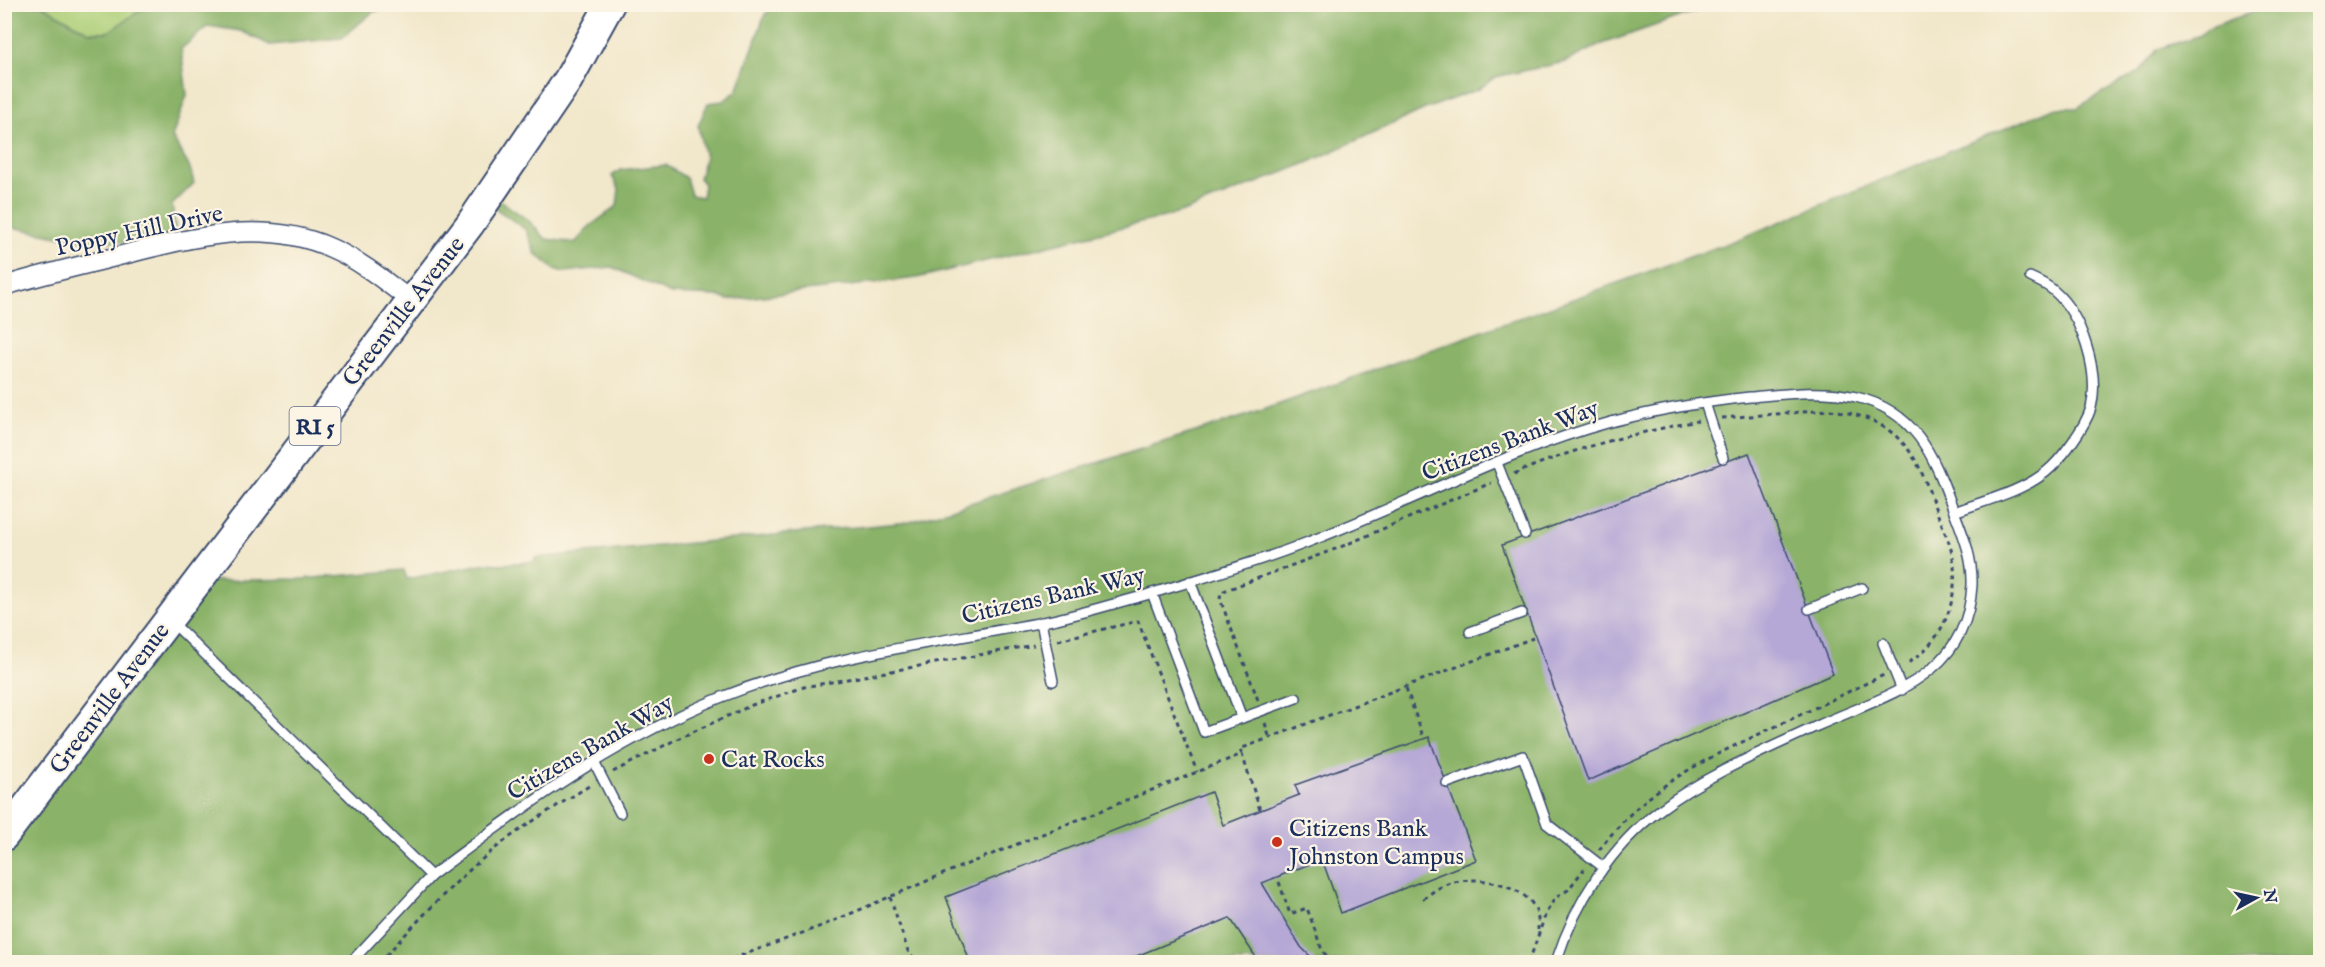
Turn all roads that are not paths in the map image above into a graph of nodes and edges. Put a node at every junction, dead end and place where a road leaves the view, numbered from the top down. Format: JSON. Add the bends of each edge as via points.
{"nodes":[{"id":1,"x":610,"y":4,"type":"edge"},
{"id":2,"x":2030,"y":277,"type":"dead end"},
{"id":3,"x":4,"y":286,"type":"edge"},
{"id":4,"x":411,"y":301,"type":"junction"},
{"id":5,"x":1705,"y":403,"type":"junction"},
{"id":6,"x":1723,"y":458,"type":"dead end"},
{"id":7,"x":1497,"y":463,"type":"junction"},
{"id":8,"x":1954,"y":512,"type":"junction"},
{"id":9,"x":1525,"y":534,"type":"dead end"},
{"id":10,"x":1190,"y":581,"type":"junction"},
{"id":11,"x":1862,"y":588,"type":"dead end"},
{"id":12,"x":1152,"y":593,"type":"junction"},
{"id":13,"x":1809,"y":609,"type":"dead end"},
{"id":14,"x":1522,"y":613,"type":"dead end"},
{"id":15,"x":170,"y":619,"type":"junction"},
{"id":16,"x":1041,"y":622,"type":"junction"},
{"id":17,"x":1470,"y":633,"type":"dead end"},
{"id":18,"x":1882,"y":643,"type":"dead end"},
{"id":19,"x":1053,"y":681,"type":"dead end"},
{"id":20,"x":1902,"y":690,"type":"junction"},
{"id":21,"x":1296,"y":698,"type":"dead end"},
{"id":22,"x":1242,"y":718,"type":"junction"},
{"id":23,"x":594,"y":762,"type":"junction"},
{"id":24,"x":1447,"y":783,"type":"dead end"},
{"id":25,"x":620,"y":813,"type":"dead end"},
{"id":26,"x":4,"y":836,"type":"edge"},
{"id":27,"x":1603,"y":867,"type":"junction"},
{"id":28,"x":431,"y":876,"type":"junction"},
{"id":29,"x":351,"y":963,"type":"edge"},
{"id":30,"x":1556,"y":963,"type":"edge"}],
"edges":[{"from":1,"to":4,"type":"main road","name":"Greenville Avenue","number":"RI 5","via":[[568,80],[470,224]]},
{"from":2,"to":8,"type":"lane","via":[[2059,296],[2083,334],[2093,366],[2091,408],[2071,446],[2047,471],[2027,484]]},
{"from":3,"to":4,"type":"street","name":"Poppy Hill Drive","via":[[183,239],[253,231],[282,234],[329,247],[362,264]]},
{"from":4,"to":15,"type":"main road","name":"Greenville Avenue","number":"RI 5"},
{"from":5,"to":6,"type":"lane"},
{"from":5,"to":7,"type":"lane","name":"Citizens Bank Way","via":[[1605,424]]},
{"from":5,"to":8,"type":"lane","name":"Citizens Bank Way","via":[[1828,393],[1875,402],[1907,422],[1926,444]]},
{"from":7,"to":9,"type":"lane"},
{"from":7,"to":10,"type":"lane","name":"Citizens Bank Way","via":[[1304,544]]},
{"from":8,"to":20,"type":"lane","name":"Citizens Bank Way","via":[[1971,557],[1972,580],[1964,625],[1947,653]]},
{"from":10,"to":12,"type":"lane","name":"Citizens Bank Way"},
{"from":10,"to":22,"type":"lane"},
{"from":11,"to":13,"type":"lane"},
{"from":12,"to":16,"type":"lane","name":"Citizens Bank Way"},
{"from":12,"to":22,"type":"lane","via":[[1204,732]]},
{"from":14,"to":17,"type":"lane"},
{"from":15,"to":26,"type":"main road","name":"Greenville Avenue","number":"RI 5"},
{"from":15,"to":28,"type":"lane"},
{"from":16,"to":19,"type":"lane"},
{"from":16,"to":23,"type":"lane","name":"Citizens Bank Way","via":[[857,655],[783,674],[669,719]]},
{"from":18,"to":20,"type":"lane"},
{"from":20,"to":27,"type":"lane","name":"Citizens Bank Way","via":[[1819,725],[1689,790],[1658,811]]},
{"from":21,"to":22,"type":"lane"},
{"from":23,"to":25,"type":"lane"},
{"from":23,"to":28,"type":"lane","name":"Citizens Bank Way","via":[[517,811]]},
{"from":24,"to":27,"type":"lane","via":[[1523,756],[1547,824]]},
{"from":27,"to":30,"type":"lane","name":"Citizens Bank Way","via":[[1576,912]]},
{"from":28,"to":29,"type":"lane","name":"Citizens Bank Way"}]}
